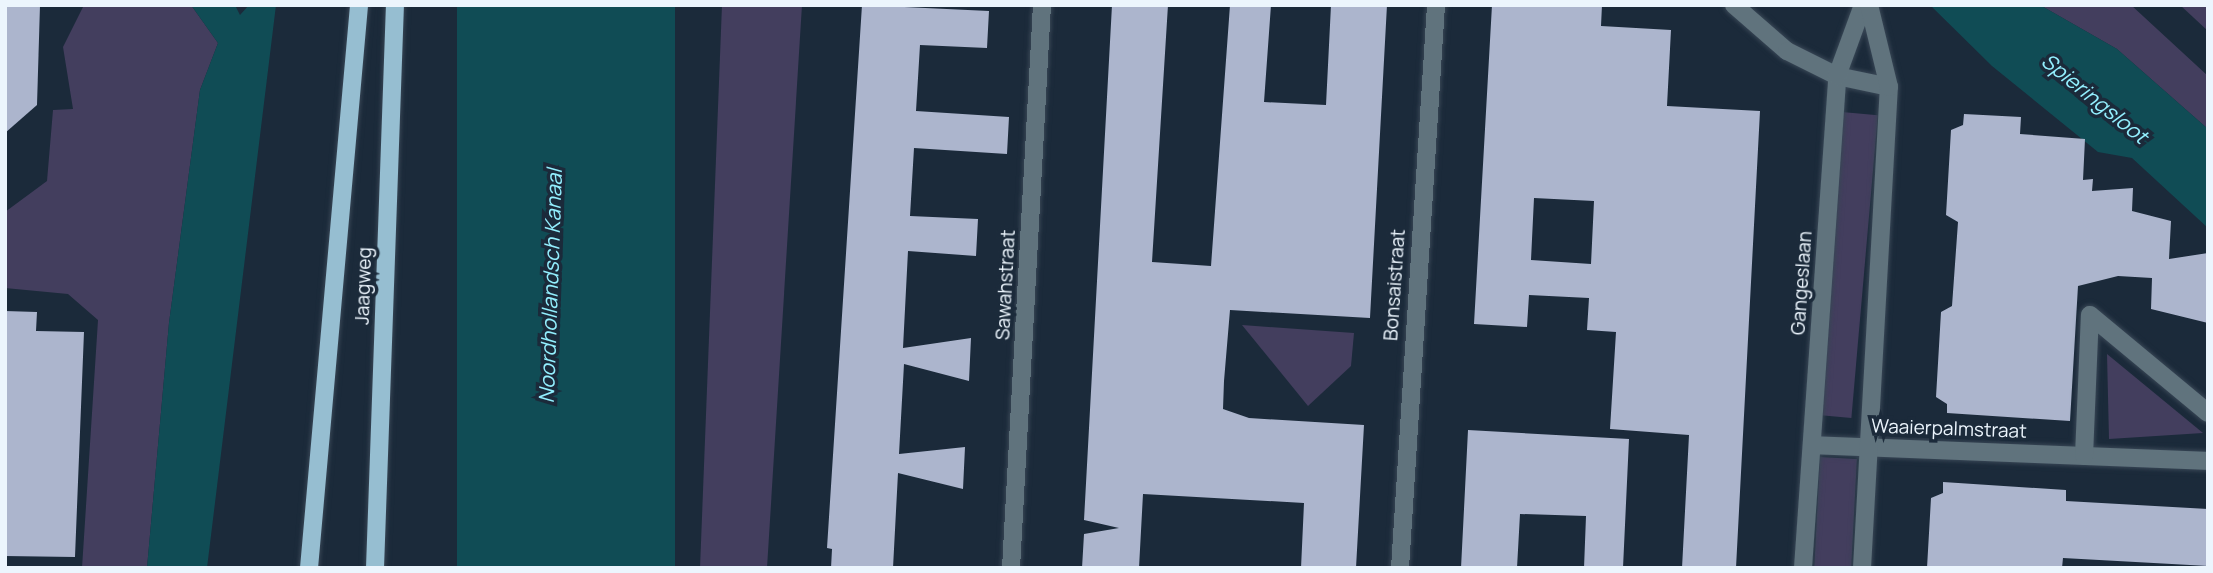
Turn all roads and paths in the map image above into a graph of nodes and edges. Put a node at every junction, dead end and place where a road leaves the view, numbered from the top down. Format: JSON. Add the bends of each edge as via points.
{"nodes":[{"id":1,"x":359,"y":5,"type":"edge"},
{"id":2,"x":395,"y":5,"type":"edge"},
{"id":3,"x":1042,"y":5,"type":"edge"},
{"id":4,"x":1436,"y":5,"type":"edge"},
{"id":5,"x":1734,"y":5,"type":"edge"},
{"id":6,"x":1863,"y":5,"type":"edge"},
{"id":7,"x":1869,"y":5,"type":"edge"},
{"id":8,"x":1837,"y":76,"type":"junction"},
{"id":9,"x":1889,"y":87,"type":"junction"},
{"id":10,"x":2208,"y":413,"type":"edge"},
{"id":11,"x":1812,"y":445,"type":"junction"},
{"id":12,"x":1867,"y":447,"type":"junction"},
{"id":13,"x":2084,"y":456,"type":"junction"},
{"id":14,"x":2208,"y":461,"type":"edge"},
{"id":15,"x":309,"y":568,"type":"edge"},
{"id":16,"x":375,"y":568,"type":"edge"},
{"id":17,"x":1012,"y":568,"type":"edge"},
{"id":18,"x":1400,"y":568,"type":"edge"},
{"id":19,"x":1803,"y":568,"type":"edge"},
{"id":20,"x":1862,"y":568,"type":"edge"}],
"edges":[{"from":1,"to":15,"type":"main road"},
{"from":2,"to":16,"type":"main road","name":"Jaagweg"},
{"from":3,"to":17,"type":"street","name":"Sawahstraat"},
{"from":4,"to":18,"type":"street","name":"Bonsaistraat"},
{"from":5,"to":8,"type":"street","via":[[1787,51]]},
{"from":6,"to":8,"type":"street","name":"Gangeslaan"},
{"from":7,"to":9,"type":"street"},
{"from":8,"to":9,"type":"street"},
{"from":8,"to":11,"type":"street","name":"Gangeslaan"},
{"from":9,"to":12,"type":"street"},
{"from":10,"to":13,"type":"street","via":[[2091,314]]},
{"from":11,"to":12,"type":"street","name":"Waaierpalmstraat"},
{"from":11,"to":19,"type":"street","name":"Gangeslaan"},
{"from":12,"to":13,"type":"street","name":"Waaierpalmstraat"},
{"from":12,"to":20,"type":"street"},
{"from":13,"to":14,"type":"street","name":"Waaierpalmstraat"}]}
